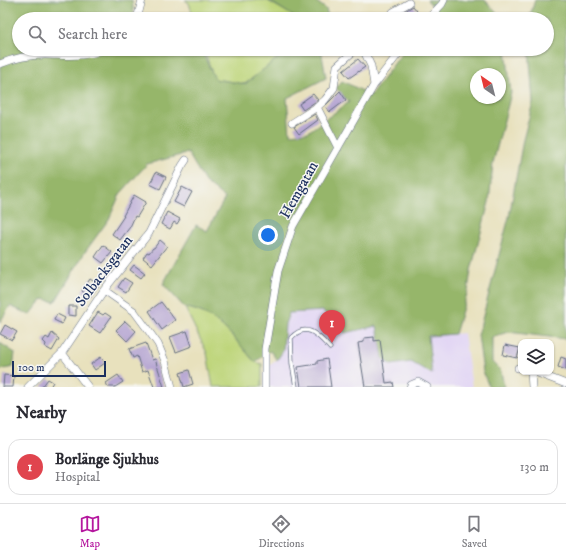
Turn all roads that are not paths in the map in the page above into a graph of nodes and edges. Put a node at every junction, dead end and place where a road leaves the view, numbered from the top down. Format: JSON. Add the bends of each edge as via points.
{"nodes":[{"id":1,"x":142,"y":0,"type":"edge"},
{"id":2,"x":444,"y":0,"type":"edge"},
{"id":3,"x":409,"y":3,"type":"dead end"},
{"id":4,"x":139,"y":12,"type":"edge"},
{"id":5,"x":394,"y":12,"type":"edge"},
{"id":6,"x":435,"y":12,"type":"edge"},
{"id":7,"x":25,"y":56,"type":"edge"},
{"id":8,"x":348,"y":56,"type":"edge"},
{"id":9,"x":366,"y":56,"type":"edge"},
{"id":10,"x":397,"y":56,"type":"edge"},
{"id":11,"x":0,"y":64,"type":"edge"},
{"id":12,"x":374,"y":85,"type":"junction"},
{"id":13,"x":317,"y":107,"type":"junction"},
{"id":14,"x":292,"y":123,"type":"dead end"},
{"id":15,"x":338,"y":148,"type":"junction"},
{"id":16,"x":186,"y":160,"type":"dead end"},
{"id":17,"x":104,"y":290,"type":"junction"},
{"id":18,"x":330,"y":348,"type":"dead end"},
{"id":19,"x":62,"y":353,"type":"junction"},
{"id":20,"x":531,"y":375,"type":"edge"},
{"id":21,"x":543,"y":375,"type":"edge"},
{"id":22,"x":566,"y":384,"type":"edge"},
{"id":23,"x":28,"y":387,"type":"edge"},
{"id":24,"x":88,"y":387,"type":"edge"},
{"id":25,"x":172,"y":387,"type":"edge"},
{"id":26,"x":265,"y":387,"type":"edge"},
{"id":27,"x":296,"y":387,"type":"edge"},
{"id":28,"x":410,"y":387,"type":"edge"},
{"id":29,"x":427,"y":387,"type":"edge"},
{"id":30,"x":532,"y":387,"type":"edge"}],
"edges":[{"from":1,"to":4,"type":"street"},
{"from":2,"to":6,"type":"street"},
{"from":3,"to":5,"type":"street"},
{"from":7,"to":11,"type":"street"},
{"from":8,"to":13,"type":"street","via":[[337,66],[334,88]]},
{"from":9,"to":12,"type":"street"},
{"from":10,"to":12,"type":"street","name":"Hemgatan"},
{"from":12,"to":15,"type":"street","name":"Hemgatan"},
{"from":13,"to":14,"type":"street"},
{"from":13,"to":15,"type":"street"},
{"from":15,"to":26,"type":"street","name":"Hemgatan","via":[[293,226],[278,270],[265,349]]},
{"from":16,"to":17,"type":"street","name":"Solbacksgatan","via":[[149,233]]},
{"from":17,"to":19,"type":"street","name":"Solbacksgatan"},
{"from":17,"to":25,"type":"street","via":[[134,311],[158,344]]},
{"from":18,"to":27,"type":"lane","via":[[322,339],[304,329],[290,338]]},
{"from":19,"to":23,"type":"street","name":"Solbacksgatan"},
{"from":19,"to":24,"type":"street"},
{"from":20,"to":30,"type":"street"},
{"from":21,"to":22,"type":"street"},
{"from":28,"to":29,"type":"street","via":[[418,382]]}]}
